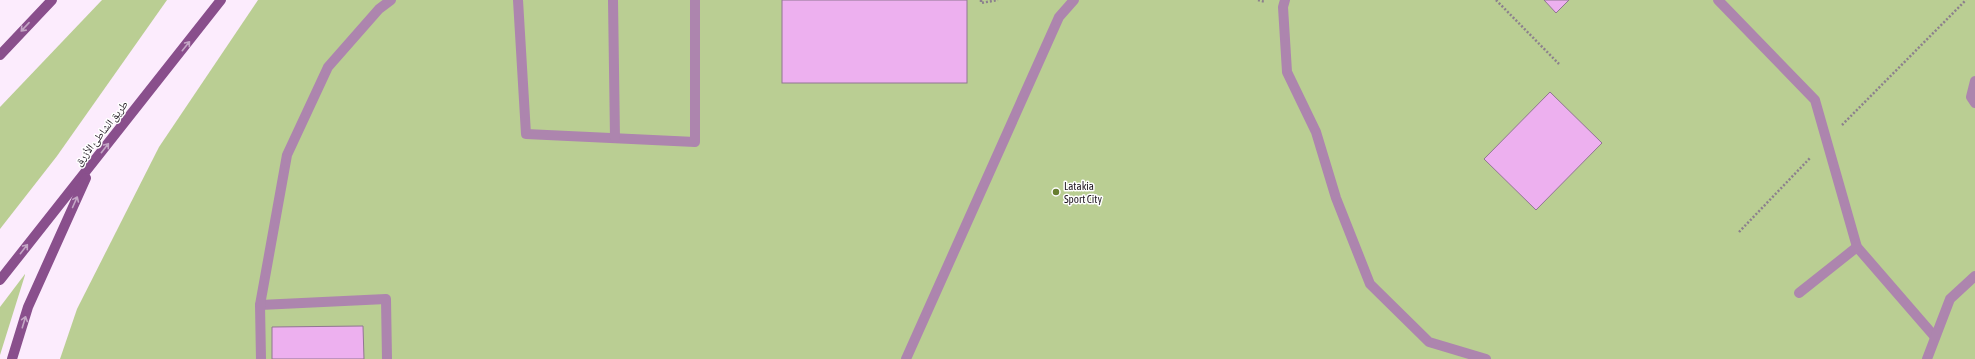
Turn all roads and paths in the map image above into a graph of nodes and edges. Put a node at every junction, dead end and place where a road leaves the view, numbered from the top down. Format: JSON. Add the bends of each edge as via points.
{"nodes":[{"id":1,"x":52,"y":0,"type":"edge"},
{"id":2,"x":221,"y":0,"type":"edge"},
{"id":3,"x":391,"y":0,"type":"edge"},
{"id":4,"x":518,"y":0,"type":"edge"},
{"id":5,"x":613,"y":0,"type":"edge"},
{"id":6,"x":695,"y":0,"type":"edge"},
{"id":7,"x":981,"y":0,"type":"edge"},
{"id":8,"x":998,"y":0,"type":"edge"},
{"id":9,"x":1074,"y":0,"type":"edge"},
{"id":10,"x":1285,"y":0,"type":"edge"},
{"id":11,"x":1496,"y":0,"type":"edge"},
{"id":12,"x":1718,"y":0,"type":"edge"},
{"id":13,"x":1966,"y":0,"type":"edge"},
{"id":14,"x":0,"y":55,"type":"edge"},
{"id":15,"x":1559,"y":64,"type":"dead end"},
{"id":16,"x":1975,"y":81,"type":"edge"},
{"id":17,"x":1975,"y":103,"type":"edge"},
{"id":18,"x":615,"y":138,"type":"junction"},
{"id":19,"x":1826,"y":141,"type":"junction"},
{"id":20,"x":92,"y":165,"type":"junction"},
{"id":21,"x":1739,"y":232,"type":"dead end"},
{"id":22,"x":1857,"y":246,"type":"junction"},
{"id":23,"x":1975,"y":276,"type":"edge"},
{"id":24,"x":0,"y":280,"type":"edge"},
{"id":25,"x":1799,"y":293,"type":"dead end"},
{"id":26,"x":260,"y":305,"type":"junction"},
{"id":27,"x":1935,"y":337,"type":"junction"},
{"id":28,"x":12,"y":359,"type":"edge"},
{"id":29,"x":261,"y":359,"type":"edge"},
{"id":30,"x":387,"y":359,"type":"edge"},
{"id":31,"x":906,"y":359,"type":"edge"},
{"id":32,"x":1486,"y":359,"type":"edge"},
{"id":33,"x":1927,"y":359,"type":"edge"}],
"edges":[{"from":1,"to":14,"type":"main road","one_way":true},
{"from":20,"to":2,"type":"main road","name":"طريق الشاطئ الأزرق","one_way":true},
{"from":3,"to":26,"type":"lane","via":[[379,9],[328,67],[287,155]]},
{"from":4,"to":18,"type":"lane","via":[[526,134]]},
{"from":5,"to":18,"type":"lane"},
{"from":6,"to":18,"type":"lane","via":[[695,142]]},
{"from":7,"to":8,"type":"path","via":[[981,3]]},
{"from":9,"to":31,"type":"lane","via":[[1059,17]]},
{"from":10,"to":32,"type":"lane","via":[[1283,7],[1287,72],[1316,132],[1336,198],[1370,284],[1429,342]]},
{"from":11,"to":15,"type":"path"},
{"from":12,"to":19,"type":"lane","via":[[1815,100]]},
{"from":13,"to":19,"type":"path"},
{"from":16,"to":17,"type":"lane","via":[[1971,97]]},
{"from":19,"to":21,"type":"path"},
{"from":19,"to":22,"type":"lane"},
{"from":24,"to":20,"type":"main road","name":"طريق الشاطئ الأزرق","one_way":true},
{"from":28,"to":20,"type":"main road","one_way":true,"via":[[28,307]]},
{"from":22,"to":25,"type":"lane"},
{"from":22,"to":27,"type":"lane"},
{"from":23,"to":27,"type":"lane","via":[[1950,299]]},
{"from":26,"to":29,"type":"lane"},
{"from":26,"to":30,"type":"lane","via":[[386,299]]},
{"from":27,"to":33,"type":"lane"}]}
